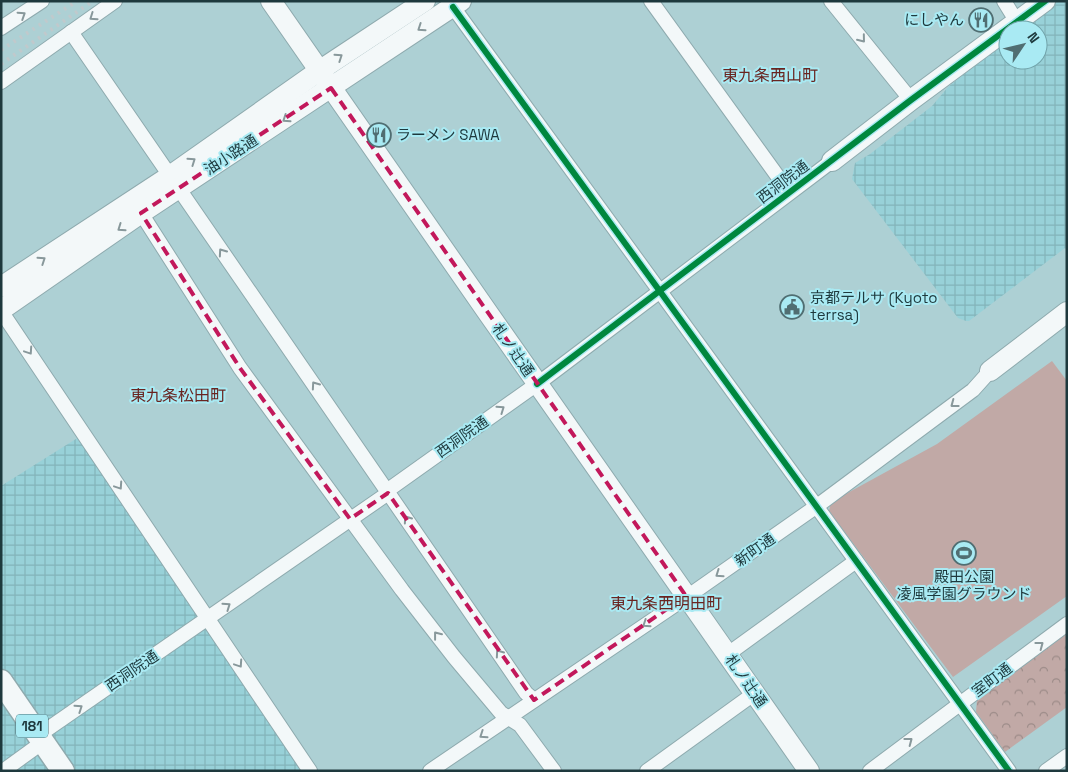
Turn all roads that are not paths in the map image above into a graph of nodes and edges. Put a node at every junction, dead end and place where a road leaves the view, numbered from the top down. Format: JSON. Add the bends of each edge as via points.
{"nodes":[{"id":1,"x":42,"y":1,"type":"edge"},
{"id":2,"x":115,"y":1,"type":"edge"},
{"id":3,"x":271,"y":1,"type":"edge"},
{"id":4,"x":425,"y":1,"type":"edge"},
{"id":5,"x":651,"y":1,"type":"edge"},
{"id":6,"x":831,"y":1,"type":"edge"},
{"id":7,"x":1004,"y":1,"type":"edge"},
{"id":8,"x":1045,"y":1,"type":"edge"},
{"id":9,"x":457,"y":4,"type":"edge"},
{"id":10,"x":1016,"y":20,"type":"edge"},
{"id":11,"x":1020,"y":20,"type":"edge"},
{"id":12,"x":1,"y":28,"type":"edge"},
{"id":13,"x":71,"y":32,"type":"junction"},
{"id":14,"x":998,"y":36,"type":"edge"},
{"id":15,"x":319,"y":71,"type":"junction"},
{"id":16,"x":1,"y":82,"type":"edge"},
{"id":17,"x":331,"y":88,"type":"junction"},
{"id":18,"x":911,"y":100,"type":"junction"},
{"id":19,"x":832,"y":161,"type":"joint"},
{"id":20,"x":175,"y":183,"type":"junction"},
{"id":21,"x":789,"y":192,"type":"junction"},
{"id":22,"x":141,"y":214,"type":"junction"},
{"id":23,"x":1,"y":287,"type":"edge"},
{"id":24,"x":660,"y":292,"type":"junction"},
{"id":25,"x":1,"y":311,"type":"edge"},
{"id":26,"x":1065,"y":317,"type":"edge"},
{"id":27,"x":990,"y":371,"type":"joint"},
{"id":28,"x":537,"y":384,"type":"junction"},
{"id":29,"x":388,"y":490,"type":"junction"},
{"id":30,"x":816,"y":506,"type":"junction"},
{"id":31,"x":350,"y":518,"type":"junction"},
{"id":32,"x":856,"y":561,"type":"junction"},
{"id":33,"x":686,"y":596,"type":"junction"},
{"id":34,"x":209,"y":618,"type":"junction"},
{"id":35,"x":1067,"y":624,"type":"edge"},
{"id":36,"x":728,"y":654,"type":"junction"},
{"id":37,"x":1,"y":681,"type":"edge"},
{"id":38,"x":754,"y":693,"type":"junction"},
{"id":39,"x":534,"y":700,"type":"junction"},
{"id":40,"x":960,"y":704,"type":"junction"},
{"id":41,"x":509,"y":717,"type":"junction"},
{"id":42,"x":41,"y":739,"type":"junction"},
{"id":43,"x":1067,"y":756,"type":"edge"},
{"id":44,"x":3,"y":771,"type":"edge"},
{"id":45,"x":63,"y":771,"type":"edge"},
{"id":46,"x":310,"y":771,"type":"edge"},
{"id":47,"x":430,"y":771,"type":"edge"},
{"id":48,"x":554,"y":771,"type":"edge"},
{"id":49,"x":647,"y":771,"type":"edge"},
{"id":50,"x":809,"y":771,"type":"edge"},
{"id":51,"x":870,"y":771,"type":"edge"},
{"id":52,"x":1009,"y":771,"type":"edge"},
{"id":53,"x":1046,"y":771,"type":"edge"}],
"edges":[{"from":12,"to":1,"type":"street","one_way":true},
{"from":2,"to":13,"type":"street","one_way":true},
{"from":3,"to":15,"type":"street","name":"札ノ辻通"},
{"from":15,"to":4,"type":"street","name":"油小路通","one_way":true},
{"from":5,"to":21,"type":"street"},
{"from":6,"to":18,"type":"street","one_way":true},
{"from":7,"to":10,"type":"street"},
{"from":8,"to":11,"type":"street","name":"西洞院通"},
{"from":9,"to":17,"type":"street","name":"油小路通","one_way":true},
{"from":9,"to":24,"type":"street"},
{"from":13,"to":16,"type":"street"},
{"from":13,"to":20,"type":"street"},
{"from":14,"to":18,"type":"street","name":"西洞院通"},
{"from":15,"to":17,"type":"street","name":"札ノ辻通"},
{"from":20,"to":15,"type":"street","name":"油小路通","one_way":true},
{"from":17,"to":20,"type":"street","name":"油小路通","one_way":true},
{"from":17,"to":28,"type":"street","name":"札ノ辻通"},
{"from":18,"to":19,"type":"street","name":"西洞院通"},
{"from":19,"to":21,"type":"street","name":"西洞院通"},
{"from":20,"to":22,"type":"street","name":"油小路通"},
{"from":23,"to":20,"type":"street","name":"油小路通","one_way":true},
{"from":29,"to":20,"type":"street","one_way":true},
{"from":21,"to":24,"type":"street","name":"西洞院通"},
{"from":22,"to":25,"type":"street","name":"油小路通","one_way":true},
{"from":22,"to":31,"type":"street","via":[[234,360]]},
{"from":24,"to":28,"type":"street","name":"西洞院通"},
{"from":24,"to":30,"type":"street"},
{"from":25,"to":34,"type":"street","one_way":true},
{"from":26,"to":27,"type":"street","name":"新町通"},
{"from":27,"to":30,"type":"street","name":"新町通","one_way":true,"via":[[973,390]]},
{"from":29,"to":28,"type":"street","name":"西洞院通","one_way":true},
{"from":28,"to":33,"type":"street","name":"札ノ辻通"},
{"from":29,"to":31,"type":"street","name":"西洞院通"},
{"from":39,"to":29,"type":"street","one_way":true,"via":[[526,693]]},
{"from":30,"to":32,"type":"street"},
{"from":30,"to":33,"type":"street","name":"新町通","one_way":true},
{"from":34,"to":31,"type":"street","name":"西洞院通","one_way":true},
{"from":41,"to":31,"type":"street","one_way":true,"via":[[501,713],[454,657]]},
{"from":32,"to":36,"type":"street"},
{"from":32,"to":40,"type":"street"},
{"from":33,"to":36,"type":"street","name":"札ノ辻通"},
{"from":33,"to":39,"type":"street","name":"新町通","one_way":true},
{"from":42,"to":34,"type":"street","name":"西洞院通","one_way":true},
{"from":34,"to":46,"type":"street","one_way":true},
{"from":40,"to":35,"type":"street","name":"室町通","one_way":true},
{"from":36,"to":38,"type":"street","name":"札ノ辻通"},
{"from":37,"to":42,"type":"main road","number":"181"},
{"from":38,"to":49,"type":"street"},
{"from":38,"to":50,"type":"street","name":"札ノ辻通"},
{"from":39,"to":41,"type":"street","name":"新町通"},
{"from":51,"to":40,"type":"street","name":"室町通","one_way":true},
{"from":40,"to":52,"type":"street"},
{"from":41,"to":47,"type":"street","name":"新町通","one_way":true},
{"from":41,"to":48,"type":"street","via":[[520,725]]},
{"from":42,"to":44,"type":"street","name":"西洞院通"},
{"from":42,"to":45,"type":"main road","number":"181"},
{"from":43,"to":53,"type":"street"}]}
